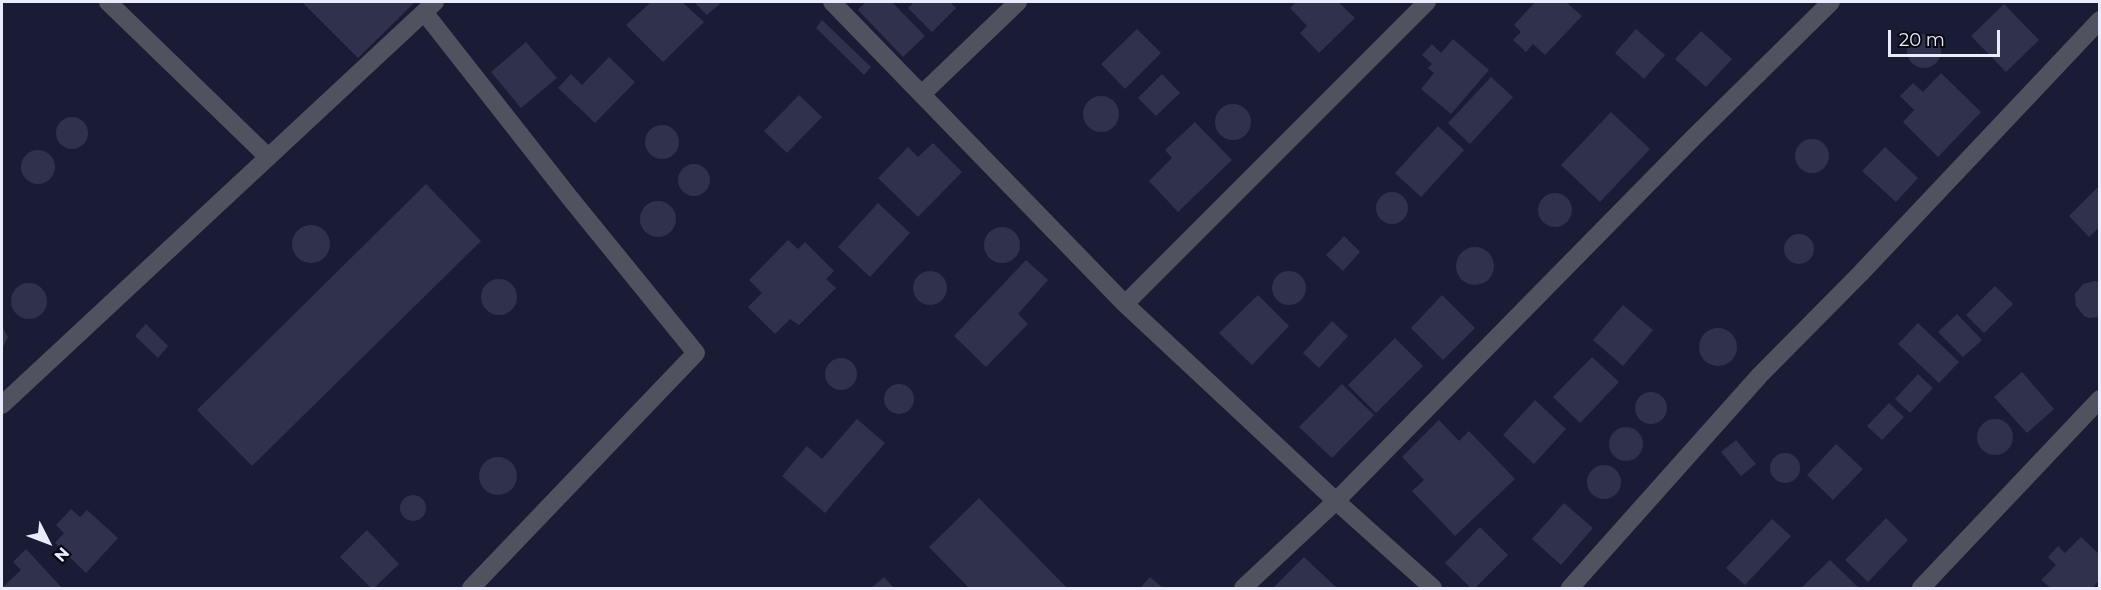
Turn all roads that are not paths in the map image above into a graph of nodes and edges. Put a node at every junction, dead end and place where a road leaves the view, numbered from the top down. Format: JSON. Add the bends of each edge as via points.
{"nodes":[{"id":1,"x":108,"y":2,"type":"edge"},
{"id":2,"x":832,"y":2,"type":"edge"},
{"id":3,"x":1018,"y":2,"type":"edge"},
{"id":4,"x":1427,"y":2,"type":"edge"},
{"id":5,"x":1831,"y":2,"type":"edge"},
{"id":6,"x":430,"y":7,"type":"edge"},
{"id":7,"x":2100,"y":20,"type":"edge"},
{"id":8,"x":922,"y":94,"type":"junction"},
{"id":9,"x":268,"y":157,"type":"junction"},
{"id":10,"x":1125,"y":304,"type":"junction"},
{"id":11,"x":2100,"y":399,"type":"edge"},
{"id":12,"x":2,"y":405,"type":"edge"},
{"id":13,"x":1336,"y":501,"type":"junction"},
{"id":14,"x":471,"y":588,"type":"edge"},
{"id":15,"x":1243,"y":588,"type":"edge"},
{"id":16,"x":1433,"y":588,"type":"edge"},
{"id":17,"x":1570,"y":588,"type":"edge"},
{"id":18,"x":1921,"y":588,"type":"edge"}],
"edges":[{"from":1,"to":9,"type":"street"},
{"from":2,"to":8,"type":"street"},
{"from":3,"to":8,"type":"street"},
{"from":4,"to":10,"type":"street"},
{"from":5,"to":13,"type":"street"},
{"from":6,"to":9,"type":"street"},
{"from":6,"to":14,"type":"street","via":[[570,198],[696,353]]},
{"from":7,"to":17,"type":"street","via":[[1760,375]]},
{"from":8,"to":10,"type":"street"},
{"from":9,"to":12,"type":"street"},
{"from":10,"to":13,"type":"street"},
{"from":11,"to":18,"type":"street"},
{"from":13,"to":15,"type":"street"},
{"from":13,"to":16,"type":"street"}]}
